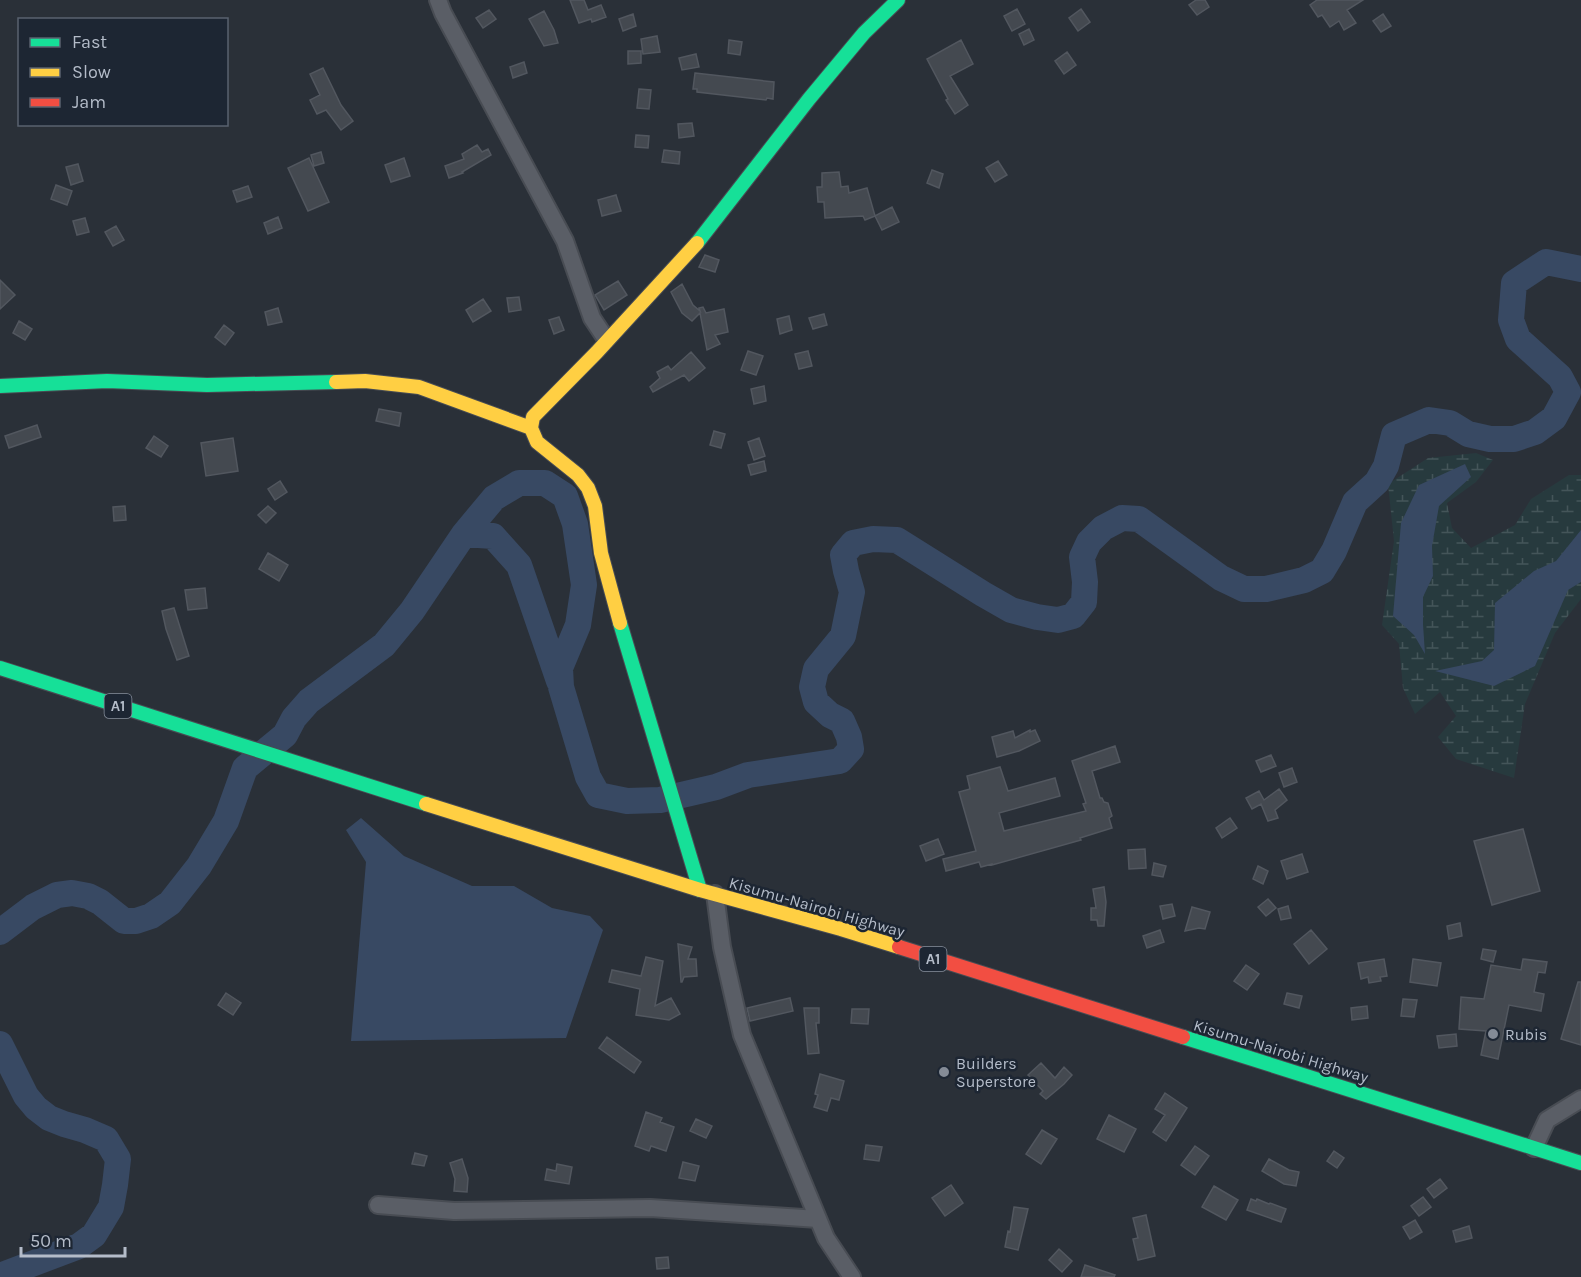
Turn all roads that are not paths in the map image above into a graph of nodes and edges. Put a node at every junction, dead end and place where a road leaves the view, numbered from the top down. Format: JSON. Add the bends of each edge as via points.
{"nodes":[{"id":1,"x":438,"y":0,"type":"edge"},
{"id":2,"x":898,"y":0,"type":"edge"},
{"id":3,"x":604,"y":336,"type":"dead end"},
{"id":4,"x":0,"y":371,"type":"edge"},
{"id":5,"x":7,"y":386,"type":"edge"},
{"id":6,"x":531,"y":428,"type":"junction"},
{"id":7,"x":0,"y":668,"type":"edge"},
{"id":8,"x":707,"y":892,"type":"junction"},
{"id":9,"x":1581,"y":1099,"type":"edge"},
{"id":10,"x":1534,"y":1148,"type":"junction"},
{"id":11,"x":1581,"y":1163,"type":"edge"},
{"id":12,"x":378,"y":1205,"type":"dead end"},
{"id":13,"x":818,"y":1219,"type":"junction"},
{"id":14,"x":852,"y":1277,"type":"edge"}],
"edges":[{"from":1,"to":3,"type":"street","via":[[565,241],[592,318]]},
{"from":2,"to":6,"type":"main road","via":[[864,33],[809,99],[687,254],[544,404],[533,417]]},
{"from":4,"to":5,"type":"street"},
{"from":5,"to":6,"type":"main road","via":[[107,381],[207,385],[365,381],[419,387]]},
{"from":6,"to":8,"type":"main road","via":[[537,442],[578,475],[595,506],[609,587],[677,814]]},
{"from":7,"to":8,"type":"main road","name":"Kisumu-Nairobi Highway","number":"A1"},
{"from":8,"to":10,"type":"main road","name":"Kisumu-Nairobi Highway","number":"A1","via":[[841,929]]},
{"from":8,"to":13,"type":"street","via":[[742,1035]]},
{"from":9,"to":10,"type":"street","via":[[1547,1120]]},
{"from":10,"to":11,"type":"main road","name":"Kisumu-Nairobi Highway","number":"A1"},
{"from":12,"to":13,"type":"street","via":[[454,1211],[650,1208]]},
{"from":13,"to":14,"type":"street"}]}
